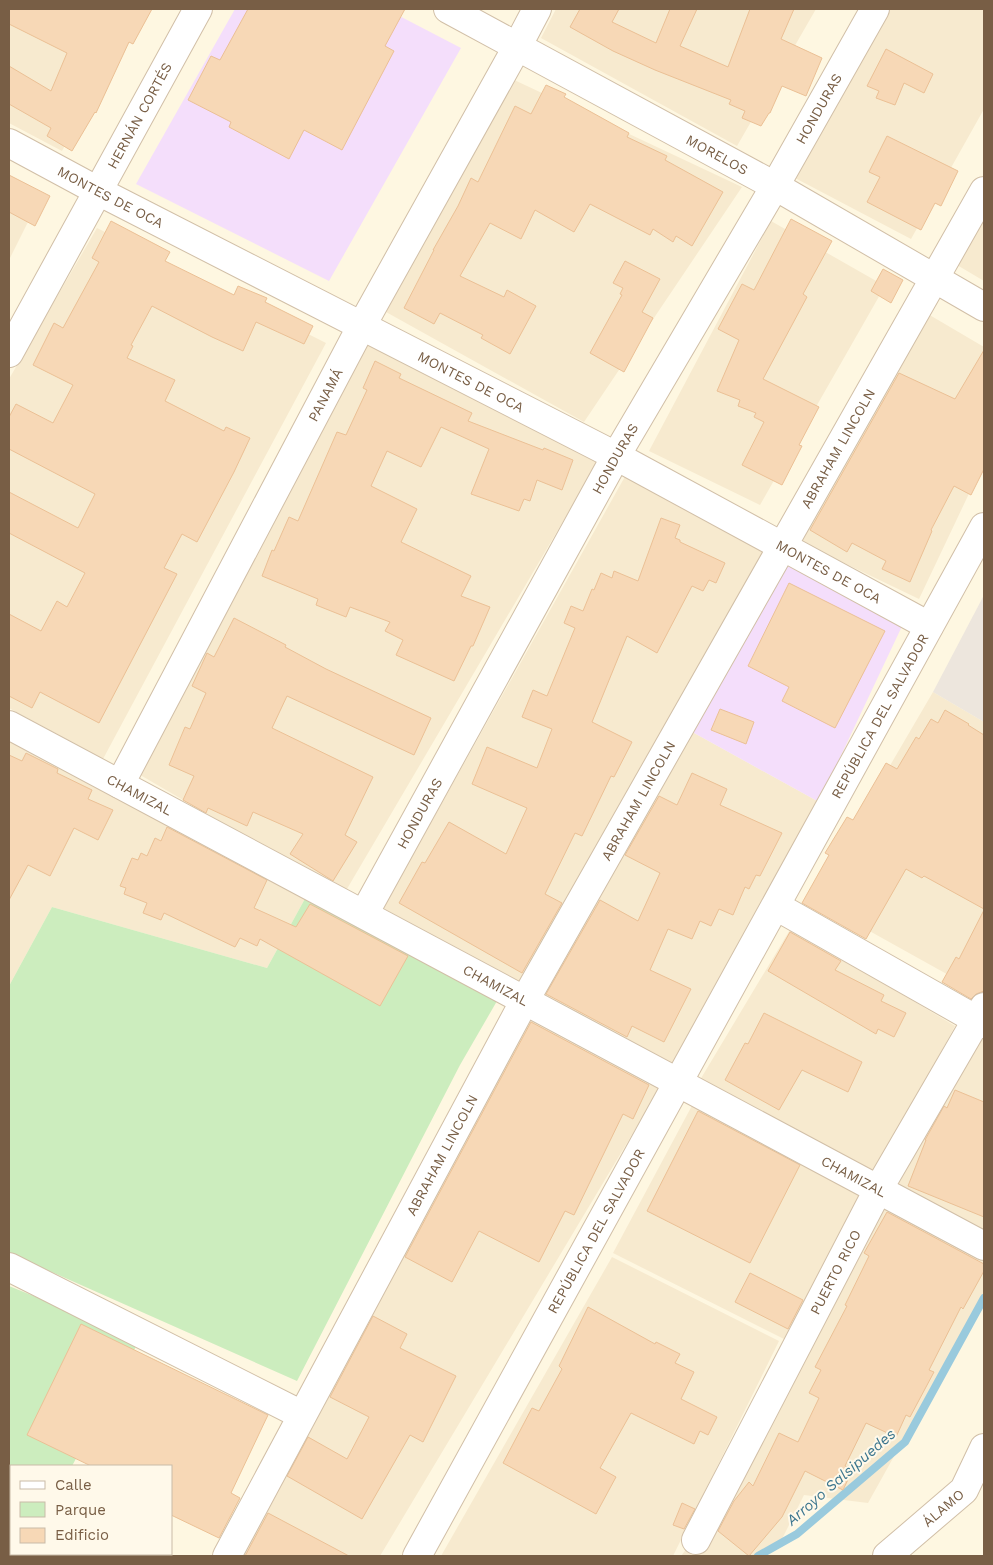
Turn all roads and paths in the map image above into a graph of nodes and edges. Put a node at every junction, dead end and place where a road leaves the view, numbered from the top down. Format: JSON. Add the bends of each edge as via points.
{"nodes":[{"id":1,"x":198,"y":9,"type":"edge"},
{"id":2,"x":448,"y":9,"type":"edge"},
{"id":3,"x":536,"y":9,"type":"edge"},
{"id":4,"x":875,"y":9,"type":"edge"},
{"id":5,"x":517,"y":47,"type":"junction"},
{"id":6,"x":9,"y":143,"type":"edge"},
{"id":7,"x":775,"y":186,"type":"junction"},
{"id":8,"x":98,"y":191,"type":"junction"},
{"id":9,"x":984,"y":191,"type":"edge"},
{"id":10,"x":935,"y":278,"type":"junction"},
{"id":11,"x":984,"y":307,"type":"edge"},
{"id":12,"x":361,"y":327,"type":"junction"},
{"id":13,"x":9,"y":352,"type":"edge"},
{"id":14,"x":616,"y":456,"type":"junction"},
{"id":15,"x":984,"y":527,"type":"edge"},
{"id":16,"x":782,"y":545,"type":"junction"},
{"id":17,"x":929,"y":626,"type":"junction"},
{"id":18,"x":9,"y":725,"type":"edge"},
{"id":19,"x":120,"y":784,"type":"junction"},
{"id":20,"x":776,"y":906,"type":"junction"},
{"id":21,"x":364,"y":914,"type":"junction"},
{"id":22,"x":524,"y":1000,"type":"junction"},
{"id":23,"x":982,"y":1017,"type":"edge"},
{"id":24,"x":679,"y":1082,"type":"junction"},
{"id":25,"x":879,"y":1188,"type":"junction"},
{"id":26,"x":980,"y":1243,"type":"edge"},
{"id":27,"x":9,"y":1267,"type":"edge"},
{"id":28,"x":302,"y":1415,"type":"junction"},
{"id":29,"x":984,"y":1448,"type":"edge"},
{"id":30,"x":977,"y":1476,"type":"edge"},
{"id":31,"x":696,"y":1540,"type":"dead end"},
{"id":32,"x":227,"y":1556,"type":"edge"},
{"id":33,"x":417,"y":1556,"type":"edge"},
{"id":34,"x":887,"y":1556,"type":"edge"}],
"edges":[{"from":1,"to":8,"type":"street","name":"HERNÁN CORTÉS"},
{"from":2,"to":5,"type":"street","name":"MORELOS"},
{"from":3,"to":5,"type":"street","name":"PANAMÁ"},
{"from":4,"to":7,"type":"street","name":"HONDURAS"},
{"from":5,"to":7,"type":"street","name":"MORELOS"},
{"from":5,"to":12,"type":"street","name":"PANAMÁ"},
{"from":6,"to":8,"type":"street","name":"MONTES DE OCA"},
{"from":7,"to":10,"type":"street","name":"MORELOS"},
{"from":7,"to":14,"type":"street","name":"HONDURAS"},
{"from":8,"to":12,"type":"street","name":"MONTES DE OCA"},
{"from":8,"to":13,"type":"street","name":"HERNÁN CORTÉS"},
{"from":9,"to":10,"type":"street","name":"ABRAHAM LINCOLN"},
{"from":10,"to":11,"type":"street","name":"MORELOS"},
{"from":10,"to":16,"type":"street","name":"ABRAHAM LINCOLN"},
{"from":12,"to":14,"type":"street","name":"MONTES DE OCA"},
{"from":12,"to":19,"type":"street","name":"PANAMÁ"},
{"from":14,"to":16,"type":"street","name":"MONTES DE OCA"},
{"from":14,"to":21,"type":"street","name":"HONDURAS"},
{"from":15,"to":17,"type":"street","name":"REPÚBLICA DEL SALVADOR"},
{"from":16,"to":17,"type":"street","name":"MONTES DE OCA"},
{"from":16,"to":22,"type":"street","name":"ABRAHAM LINCOLN"},
{"from":17,"to":20,"type":"street","name":"REPÚBLICA DEL SALVADOR"},
{"from":18,"to":19,"type":"street","name":"CHAMIZAL"},
{"from":19,"to":21,"type":"street","name":"CHAMIZAL"},
{"from":20,"to":23,"type":"street"},
{"from":20,"to":24,"type":"street","name":"REPÚBLICA DEL SALVADOR"},
{"from":21,"to":22,"type":"street","name":"CHAMIZAL"},
{"from":22,"to":24,"type":"street","name":"CHAMIZAL"},
{"from":22,"to":28,"type":"street","name":"ABRAHAM LINCOLN"},
{"from":23,"to":25,"type":"street","name":"PUERTO RICO"},
{"from":24,"to":25,"type":"street","name":"CHAMIZAL"},
{"from":24,"to":33,"type":"street","name":"REPÚBLICA DEL SALVADOR"},
{"from":25,"to":26,"type":"street","name":"CHAMIZAL"},
{"from":25,"to":31,"type":"street","name":"PUERTO RICO"},
{"from":27,"to":28,"type":"street"},
{"from":28,"to":32,"type":"street","name":"ABRAHAM LINCOLN"},
{"from":29,"to":30,"type":"street","name":"ÁLAMO"},
{"from":30,"to":34,"type":"street","name":"ÁLAMO"}]}
